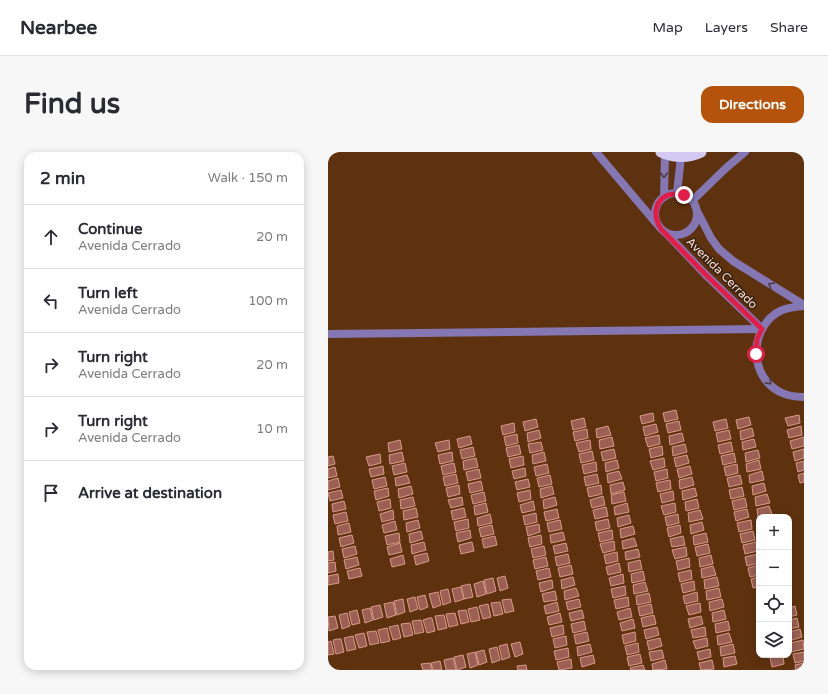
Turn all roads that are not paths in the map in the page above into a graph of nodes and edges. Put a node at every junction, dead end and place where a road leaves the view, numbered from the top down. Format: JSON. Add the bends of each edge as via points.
{"nodes":[{"id":1,"x":596,"y":152,"type":"edge"},
{"id":2,"x":701,"y":152,"type":"edge"},
{"id":3,"x":745,"y":152,"type":"edge"},
{"id":4,"x":663,"y":153,"type":"edge"},
{"id":5,"x":681,"y":157,"type":"junction"},
{"id":6,"x":677,"y":193,"type":"junction"},
{"id":7,"x":635,"y":198,"type":"junction"},
{"id":8,"x":661,"y":200,"type":"junction"},
{"id":9,"x":693,"y":200,"type":"junction"},
{"id":10,"x":697,"y":211,"type":"junction"},
{"id":11,"x":663,"y":231,"type":"junction"},
{"id":12,"x":804,"y":306,"type":"edge"},
{"id":13,"x":762,"y":329,"type":"junction"},
{"id":14,"x":328,"y":334,"type":"edge"},
{"id":15,"x":804,"y":397,"type":"edge"}],
"edges":[{"from":1,"to":7,"type":"street"},
{"from":2,"to":5,"type":"highway"},
{"from":3,"to":9,"type":"street"},
{"from":4,"to":5,"type":"highway"},
{"from":4,"to":8,"type":"street","name":"Avenida Cerrado","one_way":true},
{"from":5,"to":6,"type":"street"},
{"from":6,"to":8,"type":"street"},
{"from":6,"to":9,"type":"street"},
{"from":7,"to":8,"type":"street","via":[[650,206]]},
{"from":7,"to":11,"type":"street"},
{"from":8,"to":11,"type":"street","name":"Avenida Cerrado","via":[[655,216]]},
{"from":9,"to":10,"type":"street","name":"Avenida Cerrado"},
{"from":10,"to":11,"type":"street","name":"Avenida Cerrado","via":[[695,224],[686,234],[679,236]]},
{"from":12,"to":10,"type":"street","name":"Avenida Cerrado","one_way":true,"via":[[732,261],[711,238]]},
{"from":11,"to":13,"type":"street","name":"Avenida Cerrado"},
{"from":12,"to":13,"type":"street","name":"Avenida Cerrado","via":[[789,307],[775,314]]},
{"from":13,"to":14,"type":"street"},
{"from":13,"to":15,"type":"street","name":"Avenida Cerrado","one_way":true,"via":[[757,339],[759,369],[779,392],[792,397]]}]}
